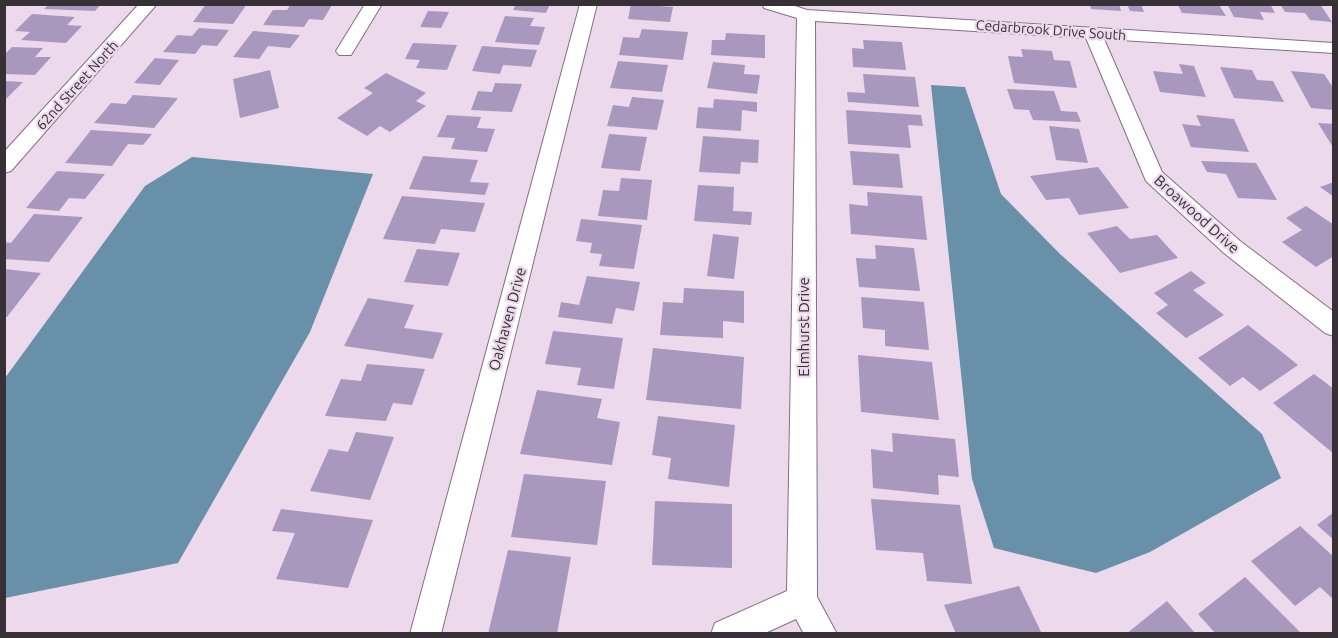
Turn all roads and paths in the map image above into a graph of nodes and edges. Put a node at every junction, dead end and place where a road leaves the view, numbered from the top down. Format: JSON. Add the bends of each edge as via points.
{"nodes":[{"id":1,"x":148,"y":4,"type":"edge"},
{"id":2,"x":374,"y":4,"type":"edge"},
{"id":3,"x":590,"y":4,"type":"edge"},
{"id":4,"x":770,"y":4,"type":"edge"},
{"id":5,"x":806,"y":15,"type":"junction"},
{"id":6,"x":1094,"y":33,"type":"junction"},
{"id":7,"x":1334,"y":48,"type":"edge"},
{"id":8,"x":345,"y":51,"type":"dead end"},
{"id":9,"x":4,"y":166,"type":"edge"},
{"id":10,"x":1334,"y":326,"type":"edge"},
{"id":11,"x":802,"y":600,"type":"junction"},
{"id":12,"x":425,"y":633,"type":"edge"},
{"id":13,"x":726,"y":633,"type":"edge"},
{"id":14,"x":822,"y":633,"type":"edge"}],
"edges":[{"from":1,"to":9,"type":"street","name":"62nd Street North"},
{"from":2,"to":8,"type":"street"},
{"from":3,"to":12,"type":"street","name":"Oakhaven Drive"},
{"from":4,"to":5,"type":"street","name":"Cedarbrook Drive South"},
{"from":5,"to":6,"type":"street","name":"Cedarbrook Drive South"},
{"from":5,"to":11,"type":"street","name":"Elmhurst Drive"},
{"from":6,"to":7,"type":"street","name":"Cedarbrook Drive South"},
{"from":6,"to":10,"type":"street","name":"Broawood Drive","via":[[1153,176],[1232,247]]},
{"from":11,"to":13,"type":"street"},
{"from":11,"to":14,"type":"street"}]}
